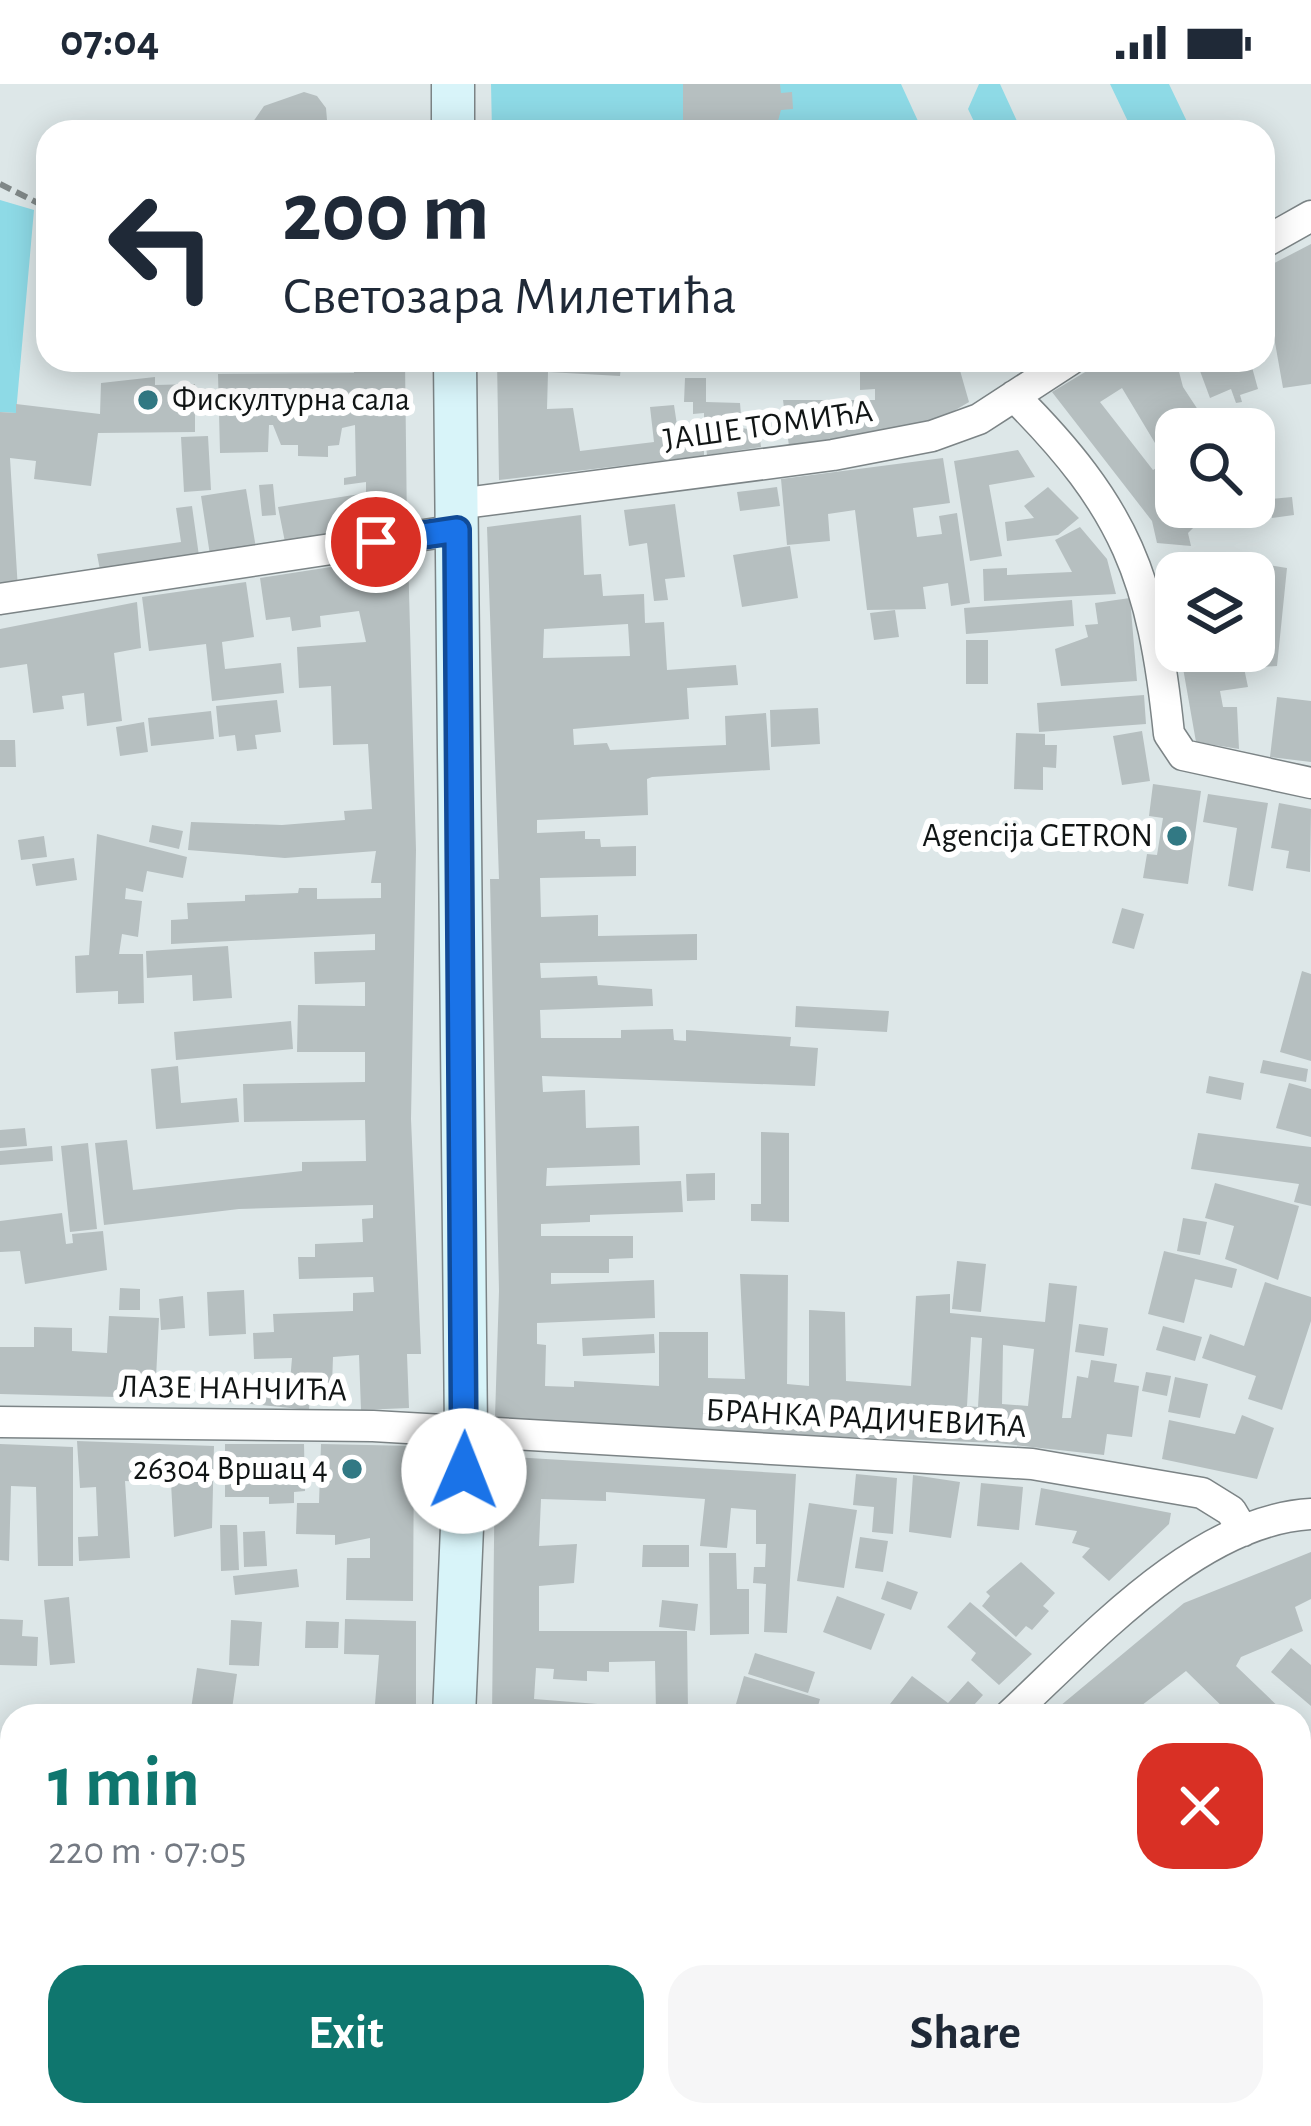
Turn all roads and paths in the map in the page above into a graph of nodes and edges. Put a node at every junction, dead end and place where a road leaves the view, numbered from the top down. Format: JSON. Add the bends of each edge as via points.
{"nodes":[{"id":1,"x":453,"y":84,"type":"edge"},
{"id":2,"x":453,"y":120,"type":"edge"},
{"id":3,"x":0,"y":184,"type":"edge"},
{"id":4,"x":36,"y":202,"type":"edge"},
{"id":5,"x":1311,"y":216,"type":"edge"},
{"id":6,"x":1275,"y":236,"type":"edge"},
{"id":7,"x":455,"y":372,"type":"edge"},
{"id":8,"x":1051,"y":372,"type":"edge"},
{"id":9,"x":1014,"y":396,"type":"junction"},
{"id":10,"x":457,"y":517,"type":"junction"},
{"id":11,"x":0,"y":599,"type":"edge"},
{"id":12,"x":1311,"y":783,"type":"edge"},
{"id":13,"x":0,"y":1422,"type":"edge"},
{"id":14,"x":466,"y":1433,"type":"junction"},
{"id":15,"x":1311,"y":1514,"type":"edge"},
{"id":16,"x":1243,"y":1531,"type":"junction"},
{"id":17,"x":455,"y":1704,"type":"edge"},
{"id":18,"x":1022,"y":1704,"type":"edge"}],
"edges":[{"from":1,"to":2,"type":"main road"},
{"from":3,"to":4,"type":"path"},
{"from":5,"to":6,"type":"street"},
{"from":7,"to":10,"type":"main road"},
{"from":8,"to":9,"type":"street","name":"ЈАШЕ ТОМИЋА"},
{"from":9,"to":10,"type":"street","name":"ЈАШЕ ТОМИЋА","via":[[958,428],[894,445]]},
{"from":9,"to":12,"type":"street","via":[[1064,449],[1132,550],[1169,734],[1183,755]]},
{"from":10,"to":11,"type":"street","name":"ЈАШЕ ТОМИЋА"},
{"from":10,"to":14,"type":"main road"},
{"from":13,"to":14,"type":"street","name":"ЛАЗЕ НАНЧИЋА"},
{"from":14,"to":16,"type":"street","name":"БРАНКА РАДИЧЕВИЋА","via":[[1085,1470],[1202,1493],[1231,1511]]},
{"from":14,"to":17,"type":"main road"},
{"from":15,"to":16,"type":"street"},
{"from":16,"to":18,"type":"street","via":[[1120,1613]]}]}
